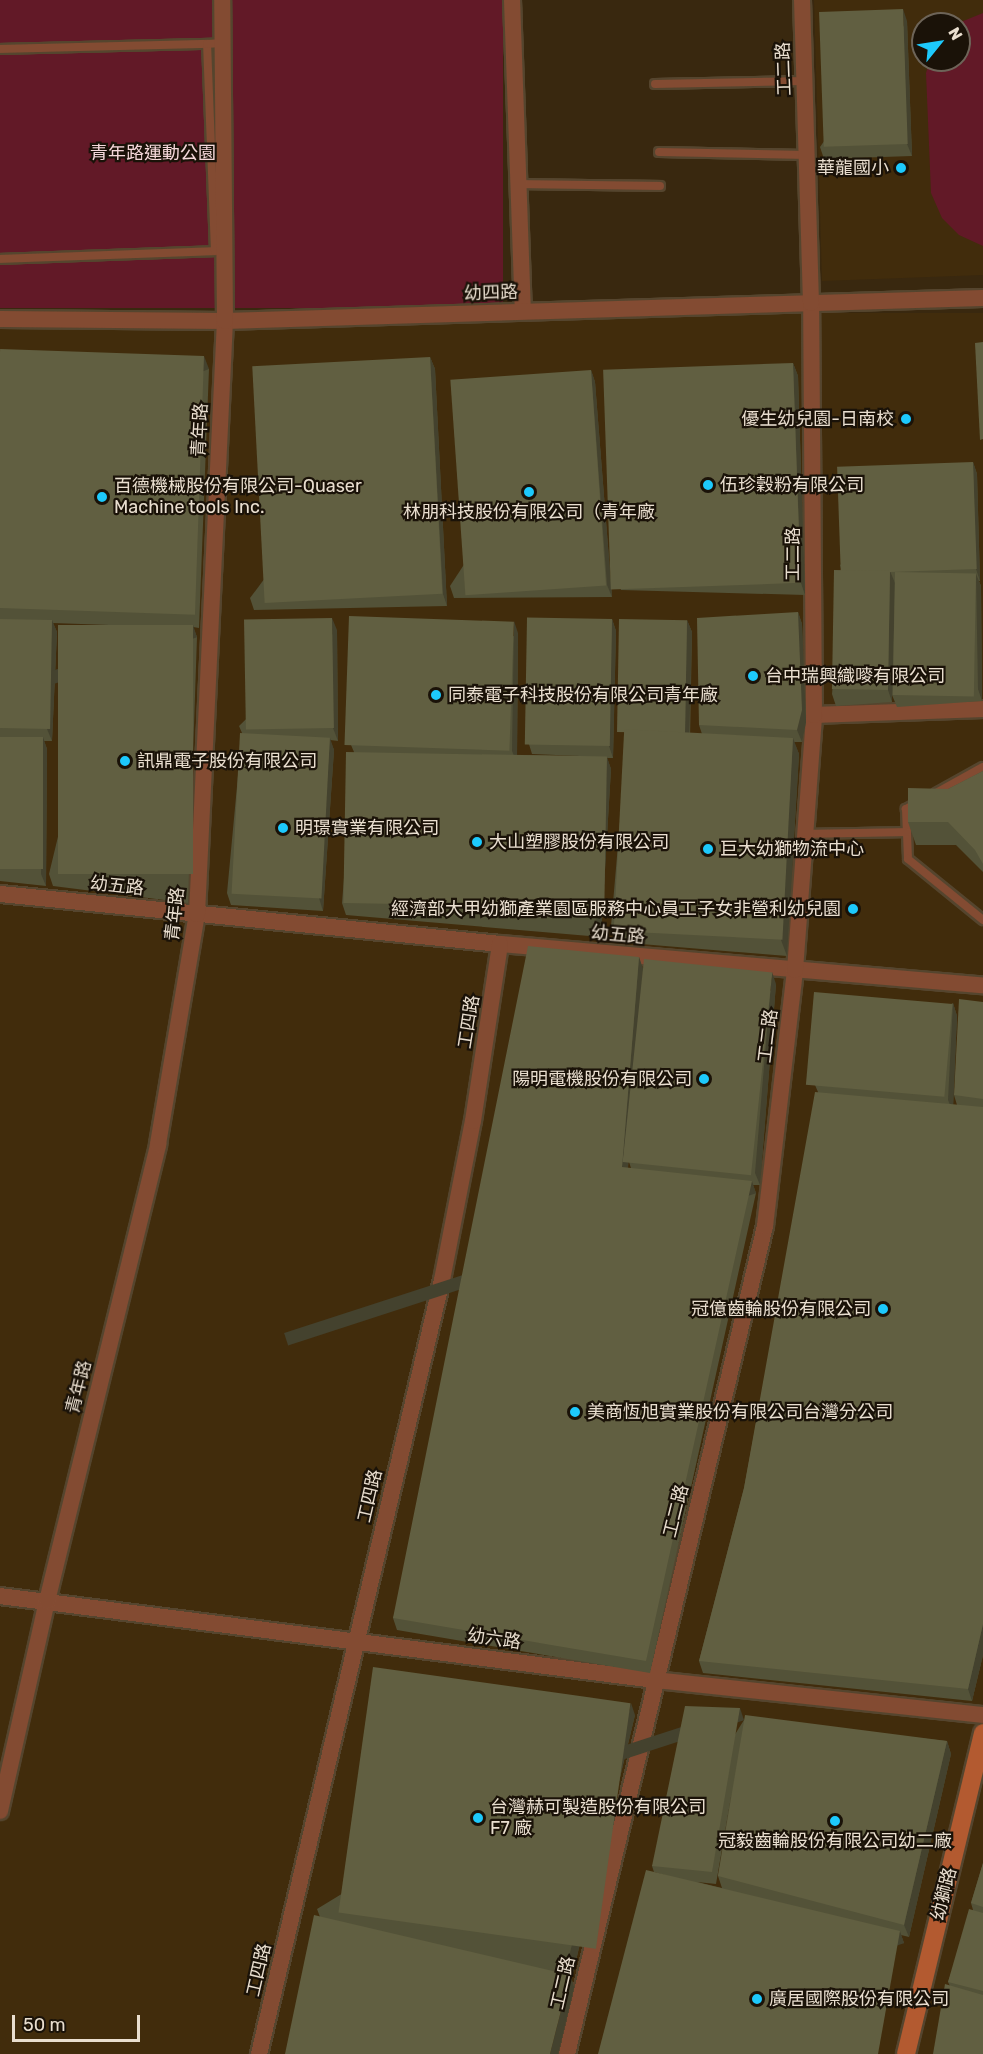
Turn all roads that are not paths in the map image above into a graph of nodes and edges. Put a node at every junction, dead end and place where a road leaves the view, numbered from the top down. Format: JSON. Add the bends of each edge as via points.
{"nodes":[{"id":1,"x":222,"y":0,"type":"edge"},
{"id":2,"x":512,"y":0,"type":"edge"},
{"id":3,"x":802,"y":0,"type":"edge"},
{"id":4,"x":215,"y":44,"type":"junction"},
{"id":5,"x":0,"y":49,"type":"edge"},
{"id":6,"x":804,"y":81,"type":"junction"},
{"id":7,"x":655,"y":84,"type":"dead end"},
{"id":8,"x":659,"y":152,"type":"dead end"},
{"id":9,"x":807,"y":155,"type":"junction"},
{"id":10,"x":518,"y":184,"type":"junction"},
{"id":11,"x":660,"y":186,"type":"dead end"},
{"id":12,"x":0,"y":259,"type":"edge"},
{"id":13,"x":983,"y":298,"type":"edge"},
{"id":14,"x":811,"y":303,"type":"junction"},
{"id":15,"x":523,"y":311,"type":"junction"},
{"id":16,"x":0,"y":319,"type":"edge"},
{"id":17,"x":225,"y":321,"type":"junction"},
{"id":18,"x":983,"y":709,"type":"edge"},
{"id":19,"x":814,"y":715,"type":"junction"},
{"id":20,"x":983,"y":767,"type":"edge"},
{"id":21,"x":907,"y":832,"type":"junction"},
{"id":22,"x":806,"y":834,"type":"junction"},
{"id":23,"x":0,"y":894,"type":"edge"},
{"id":24,"x":197,"y":914,"type":"junction"},
{"id":25,"x":983,"y":920,"type":"edge"},
{"id":26,"x":500,"y":944,"type":"junction"},
{"id":27,"x":795,"y":970,"type":"junction"},
{"id":28,"x":983,"y":985,"type":"edge"},
{"id":29,"x":0,"y":1596,"type":"edge"},
{"id":30,"x":47,"y":1601,"type":"junction"},
{"id":31,"x":356,"y":1639,"type":"junction"},
{"id":32,"x":655,"y":1680,"type":"junction"},
{"id":33,"x":983,"y":1715,"type":"edge"},
{"id":34,"x":983,"y":1733,"type":"edge"},
{"id":35,"x":0,"y":1811,"type":"edge"},
{"id":36,"x":259,"y":2054,"type":"edge"},
{"id":37,"x":567,"y":2054,"type":"edge"},
{"id":38,"x":906,"y":2054,"type":"edge"}],
"edges":[{"from":1,"to":4,"type":"street","name":"青年路"},
{"from":2,"to":10,"type":"street"},
{"from":3,"to":6,"type":"street","name":"工二路"},
{"from":4,"to":5,"type":"lane"},
{"from":4,"to":12,"type":"lane","via":[[215,251]]},
{"from":4,"to":17,"type":"street","name":"青年路"},
{"from":6,"to":7,"type":"lane"},
{"from":6,"to":9,"type":"street","name":"工二路"},
{"from":8,"to":9,"type":"lane"},
{"from":9,"to":14,"type":"street","name":"工二路"},
{"from":10,"to":11,"type":"lane"},
{"from":10,"to":15,"type":"street"},
{"from":13,"to":14,"type":"street","name":"幼四路"},
{"from":14,"to":15,"type":"street","name":"幼四路"},
{"from":14,"to":19,"type":"street","name":"工二路"},
{"from":15,"to":17,"type":"street","name":"幼四路"},
{"from":16,"to":17,"type":"street","name":"幼四路"},
{"from":17,"to":24,"type":"street","name":"青年路"},
{"from":18,"to":19,"type":"street"},
{"from":19,"to":22,"type":"street","name":"工二路"},
{"from":20,"to":21,"type":"lane","via":[[906,809]]},
{"from":21,"to":22,"type":"lane"},
{"from":21,"to":25,"type":"lane","via":[[908,859]]},
{"from":22,"to":27,"type":"street","name":"工二路"},
{"from":23,"to":24,"type":"street","name":"幼五路"},
{"from":24,"to":26,"type":"street","name":"幼五路"},
{"from":24,"to":30,"type":"street","name":"青年路","via":[[158,1144]]},
{"from":26,"to":27,"type":"street","name":"幼五路"},
{"from":26,"to":31,"type":"street","name":"工四路","via":[[473,1121],[442,1280]]},
{"from":27,"to":28,"type":"street","name":"幼五路"},
{"from":27,"to":32,"type":"street","name":"工二路","via":[[765,1227]]},
{"from":29,"to":30,"type":"street","name":"幼六路"},
{"from":30,"to":31,"type":"street","name":"幼六路"},
{"from":30,"to":35,"type":"street","name":"青年路"},
{"from":31,"to":32,"type":"street","name":"幼六路"},
{"from":31,"to":36,"type":"street","name":"工四路"},
{"from":32,"to":33,"type":"street","name":"幼六路"},
{"from":32,"to":37,"type":"street","name":"工二路"},
{"from":34,"to":38,"type":"street","name":"幼獅路"}]}
